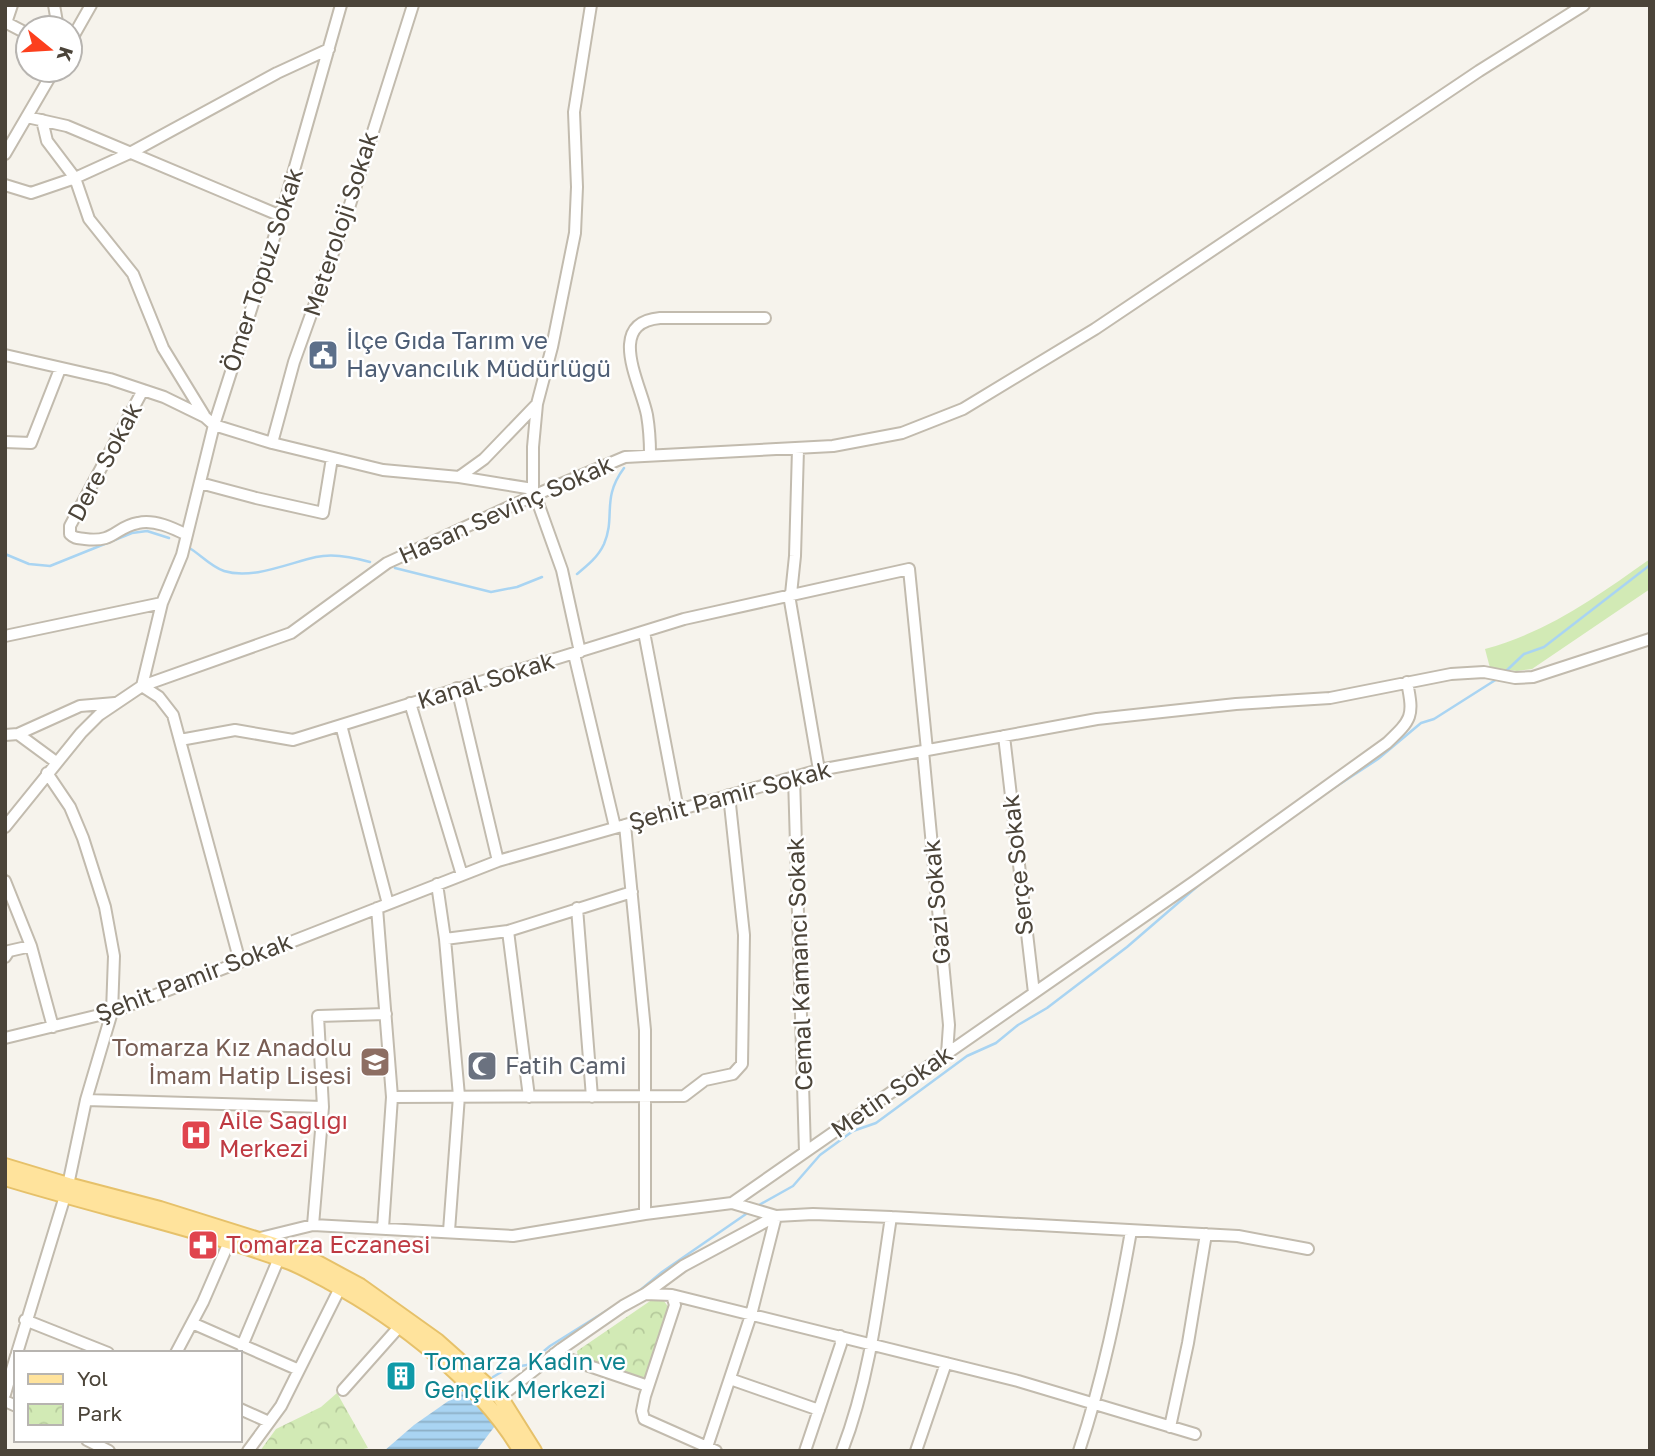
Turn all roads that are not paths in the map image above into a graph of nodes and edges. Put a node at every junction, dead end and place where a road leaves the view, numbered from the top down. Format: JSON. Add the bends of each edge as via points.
{"nodes":[{"id":1,"x":12,"y":5,"type":"edge"},
{"id":2,"x":341,"y":5,"type":"edge"},
{"id":3,"x":413,"y":5,"type":"edge"},
{"id":4,"x":591,"y":5,"type":"edge"},
{"id":5,"x":1584,"y":5,"type":"edge"},
{"id":6,"x":6,"y":23,"type":"edge"},
{"id":7,"x":329,"y":49,"type":"junction"},
{"id":8,"x":46,"y":84,"type":"edge"},
{"id":9,"x":27,"y":117,"type":"junction"},
{"id":10,"x":42,"y":120,"type":"junction"},
{"id":11,"x":130,"y":153,"type":"junction"},
{"id":12,"x":5,"y":154,"type":"edge"},
{"id":13,"x":75,"y":178,"type":"junction"},
{"id":14,"x":5,"y":185,"type":"edge"},
{"id":15,"x":281,"y":216,"type":"junction"},
{"id":16,"x":765,"y":318,"type":"dead end"},
{"id":17,"x":5,"y":355,"type":"edge"},
{"id":18,"x":60,"y":369,"type":"junction"},
{"id":19,"x":143,"y":390,"type":"junction"},
{"id":20,"x":537,"y":404,"type":"junction"},
{"id":21,"x":209,"y":421,"type":"junction"},
{"id":22,"x":5,"y":442,"type":"edge"},
{"id":23,"x":272,"y":443,"type":"junction"},
{"id":24,"x":798,"y":449,"type":"junction"},
{"id":25,"x":647,"y":454,"type":"junction"},
{"id":26,"x":332,"y":458,"type":"junction"},
{"id":27,"x":459,"y":477,"type":"junction"},
{"id":28,"x":200,"y":483,"type":"junction"},
{"id":29,"x":534,"y":492,"type":"junction"},
{"id":30,"x":187,"y":535,"type":"junction"},
{"id":31,"x":909,"y":569,"type":"joint"},
{"id":32,"x":790,"y":594,"type":"junction"},
{"id":33,"x":162,"y":603,"type":"junction"},
{"id":34,"x":644,"y":632,"type":"junction"},
{"id":35,"x":5,"y":636,"type":"edge"},
{"id":36,"x":1650,"y":639,"type":"edge"},
{"id":37,"x":577,"y":653,"type":"junction"},
{"id":38,"x":1407,"y":682,"type":"junction"},
{"id":39,"x":142,"y":686,"type":"junction"},
{"id":40,"x":457,"y":688,"type":"junction"},
{"id":41,"x":117,"y":703,"type":"junction"},
{"id":42,"x":410,"y":703,"type":"junction"},
{"id":43,"x":341,"y":725,"type":"junction"},
{"id":44,"x":18,"y":734,"type":"junction"},
{"id":45,"x":5,"y":736,"type":"edge"},
{"id":46,"x":1004,"y":736,"type":"junction"},
{"id":47,"x":180,"y":740,"type":"junction"},
{"id":48,"x":925,"y":750,"type":"junction"},
{"id":49,"x":56,"y":762,"type":"junction"},
{"id":50,"x":819,"y":770,"type":"junction"},
{"id":51,"x":47,"y":773,"type":"junction"},
{"id":52,"x":794,"y":777,"type":"junction"},
{"id":53,"x":729,"y":795,"type":"junction"},
{"id":54,"x":678,"y":810,"type":"junction"},
{"id":55,"x":620,"y":826,"type":"junction"},
{"id":56,"x":5,"y":827,"type":"edge"},
{"id":57,"x":498,"y":861,"type":"junction"},
{"id":58,"x":462,"y":875,"type":"junction"},
{"id":59,"x":5,"y":881,"type":"edge"},
{"id":60,"x":437,"y":884,"type":"junction"},
{"id":61,"x":632,"y":892,"type":"junction"},
{"id":62,"x":383,"y":906,"type":"junction"},
{"id":63,"x":577,"y":908,"type":"junction"},
{"id":64,"x":508,"y":931,"type":"junction"},
{"id":65,"x":445,"y":939,"type":"junction"},
{"id":66,"x":31,"y":946,"type":"junction"},
{"id":67,"x":5,"y":957,"type":"edge"},
{"id":68,"x":240,"y":962,"type":"junction"},
{"id":69,"x":1034,"y":993,"type":"junction"},
{"id":70,"x":112,"y":1012,"type":"junction"},
{"id":71,"x":386,"y":1014,"type":"junction"},
{"id":72,"x":53,"y":1027,"type":"junction"},
{"id":73,"x":5,"y":1038,"type":"edge"},
{"id":74,"x":947,"y":1054,"type":"junction"},
{"id":75,"x":459,"y":1096,"type":"junction"},
{"id":76,"x":392,"y":1097,"type":"junction"},
{"id":77,"x":529,"y":1097,"type":"junction"},
{"id":78,"x":592,"y":1097,"type":"junction"},
{"id":79,"x":645,"y":1098,"type":"junction"},
{"id":80,"x":86,"y":1100,"type":"junction"},
{"id":81,"x":323,"y":1107,"type":"junction"},
{"id":82,"x":805,"y":1152,"type":"junction"},
{"id":83,"x":5,"y":1166,"type":"edge"},
{"id":84,"x":5,"y":1178,"type":"edge"},
{"id":85,"x":67,"y":1191,"type":"junction"},
{"id":86,"x":732,"y":1203,"type":"junction"},
{"id":87,"x":646,"y":1214,"type":"junction"},
{"id":88,"x":776,"y":1216,"type":"junction"},
{"id":89,"x":891,"y":1217,"type":"junction"},
{"id":90,"x":313,"y":1225,"type":"junction"},
{"id":91,"x":383,"y":1228,"type":"junction"},
{"id":92,"x":449,"y":1231,"type":"junction"},
{"id":93,"x":1131,"y":1231,"type":"junction"},
{"id":94,"x":1206,"y":1234,"type":"junction"},
{"id":95,"x":256,"y":1240,"type":"junction"},
{"id":96,"x":229,"y":1242,"type":"junction"},
{"id":97,"x":1308,"y":1249,"type":"dead end"},
{"id":98,"x":279,"y":1258,"type":"junction"},
{"id":99,"x":340,"y":1288,"type":"junction"},
{"id":100,"x":645,"y":1294,"type":"junction"},
{"id":101,"x":672,"y":1295,"type":"junction"},
{"id":102,"x":751,"y":1315,"type":"junction"},
{"id":103,"x":25,"y":1321,"type":"junction"},
{"id":104,"x":192,"y":1322,"type":"junction"},
{"id":105,"x":399,"y":1327,"type":"junction"},
{"id":106,"x":840,"y":1336,"type":"junction"},
{"id":107,"x":872,"y":1345,"type":"junction"},
{"id":108,"x":242,"y":1346,"type":"junction"},
{"id":109,"x":17,"y":1351,"type":"edge"},
{"id":110,"x":103,"y":1351,"type":"edge"},
{"id":111,"x":177,"y":1351,"type":"edge"},
{"id":112,"x":554,"y":1354,"type":"junction"},
{"id":113,"x":14,"y":1361,"type":"edge"},
{"id":114,"x":946,"y":1363,"type":"junction"},
{"id":115,"x":299,"y":1370,"type":"junction"},
{"id":116,"x":730,"y":1379,"type":"junction"},
{"id":117,"x":648,"y":1386,"type":"junction"},
{"id":118,"x":343,"y":1390,"type":"dead end"},
{"id":119,"x":5,"y":1394,"type":"edge"},
{"id":120,"x":500,"y":1397,"type":"junction"},
{"id":121,"x":1095,"y":1404,"type":"junction"},
{"id":122,"x":242,"y":1410,"type":"edge"},
{"id":123,"x":819,"y":1410,"type":"junction"},
{"id":124,"x":270,"y":1422,"type":"junction"},
{"id":125,"x":1170,"y":1427,"type":"junction"},
{"id":126,"x":1195,"y":1434,"type":"dead end"},
{"id":127,"x":91,"y":1442,"type":"edge"},
{"id":128,"x":712,"y":1449,"type":"edge"},
{"id":129,"x":109,"y":1451,"type":"edge"},
{"id":130,"x":248,"y":1451,"type":"edge"},
{"id":131,"x":522,"y":1451,"type":"edge"},
{"id":132,"x":534,"y":1451,"type":"edge"},
{"id":133,"x":805,"y":1451,"type":"edge"},
{"id":134,"x":842,"y":1451,"type":"edge"},
{"id":135,"x":916,"y":1451,"type":"edge"},
{"id":136,"x":1079,"y":1451,"type":"edge"}],
"edges":[{"from":1,"to":6,"type":"street"},
{"from":2,"to":7,"type":"street","name":"Ömer Topuz Sokak"},
{"from":3,"to":23,"type":"street","name":"Meteroloji Sokak","via":[[294,362]]},
{"from":4,"to":20,"type":"street","via":[[574,113],[575,233]]},
{"from":5,"to":24,"type":"street","name":"Hasan Sevinç Sokak","via":[[1095,329],[963,409],[902,433]]},
{"from":7,"to":11,"type":"street"},
{"from":7,"to":15,"type":"street","name":"Ömer Topuz Sokak"},
{"from":8,"to":9,"type":"street"},
{"from":9,"to":10,"type":"street"},
{"from":9,"to":12,"type":"street"},
{"from":10,"to":11,"type":"street"},
{"from":10,"to":13,"type":"street","via":[[47,141]]},
{"from":11,"to":13,"type":"street"},
{"from":11,"to":15,"type":"street"},
{"from":13,"to":14,"type":"street","via":[[31,193]]},
{"from":13,"to":21,"type":"street","via":[[89,219],[133,274],[163,348]]},
{"from":15,"to":21,"type":"street","name":"Ömer Topuz Sokak"},
{"from":16,"to":25,"type":"street","via":[[660,318],[636,327],[629,345],[647,414]]},
{"from":17,"to":18,"type":"street"},
{"from":18,"to":19,"type":"street"},
{"from":18,"to":22,"type":"street","via":[[31,443]]},
{"from":19,"to":21,"type":"street"},
{"from":19,"to":30,"type":"street","name":"Dere Sokak","via":[[70,526],[70,534],[101,540],[145,523]]},
{"from":20,"to":27,"type":"street","via":[[484,459]]},
{"from":20,"to":29,"type":"street"},
{"from":21,"to":23,"type":"street"},
{"from":21,"to":28,"type":"street","name":"Ömer Topuz Sokak"},
{"from":23,"to":26,"type":"street"},
{"from":24,"to":25,"type":"street","name":"Hasan Sevinç Sokak"},
{"from":24,"to":32,"type":"street"},
{"from":25,"to":29,"type":"street","name":"Hasan Sevinç Sokak","via":[[625,457]]},
{"from":26,"to":27,"type":"street","via":[[383,470]]},
{"from":26,"to":28,"type":"street","via":[[323,513]]},
{"from":27,"to":29,"type":"street"},
{"from":28,"to":30,"type":"street","name":"Ömer Topuz Sokak"},
{"from":29,"to":37,"type":"street","via":[[562,569]]},
{"from":29,"to":39,"type":"street","name":"Hasan Sevinç Sokak","via":[[387,563],[291,633]]},
{"from":30,"to":33,"type":"street","name":"Ömer Topuz Sokak"},
{"from":31,"to":32,"type":"street","name":"Kanal Sokak"},
{"from":31,"to":48,"type":"street","name":"Gazi Sokak"},
{"from":32,"to":34,"type":"street","name":"Kanal Sokak"},
{"from":32,"to":50,"type":"street"},
{"from":33,"to":35,"type":"street"},
{"from":33,"to":39,"type":"street","name":"Ömer Topuz Sokak"},
{"from":34,"to":37,"type":"street","name":"Kanal Sokak"},
{"from":34,"to":54,"type":"street"},
{"from":36,"to":38,"type":"street","name":"Şehit Pamir Sokak","via":[[1533,677],[1484,672]]},
{"from":37,"to":40,"type":"street","name":"Kanal Sokak"},
{"from":37,"to":55,"type":"street"},
{"from":38,"to":46,"type":"street","name":"Şehit Pamir Sokak","via":[[1330,698],[1111,717]]},
{"from":38,"to":69,"type":"street","name":"Metin Sokak","via":[[1411,702],[1408,723],[1387,743]]},
{"from":39,"to":41,"type":"street","name":"Hasan Sevinç Sokak"},
{"from":39,"to":47,"type":"street","via":[[159,696],[173,715]]},
{"from":40,"to":42,"type":"street","name":"Kanal Sokak"},
{"from":40,"to":57,"type":"street"},
{"from":41,"to":44,"type":"street","via":[[80,706]]},
{"from":41,"to":49,"type":"street","name":"Hasan Sevinç Sokak","via":[[99,715]]},
{"from":42,"to":43,"type":"street","name":"Kanal Sokak"},
{"from":42,"to":58,"type":"street"},
{"from":43,"to":47,"type":"street","name":"Kanal Sokak","via":[[292,740],[236,730]]},
{"from":43,"to":62,"type":"street"},
{"from":44,"to":45,"type":"street"},
{"from":44,"to":49,"type":"street"},
{"from":46,"to":48,"type":"street","name":"Şehit Pamir Sokak"},
{"from":46,"to":69,"type":"street","name":"Serçe Sokak"},
{"from":47,"to":68,"type":"street"},
{"from":48,"to":50,"type":"street","name":"Şehit Pamir Sokak"},
{"from":48,"to":74,"type":"street","name":"Gazi Sokak","via":[[949,1025]]},
{"from":49,"to":51,"type":"street","name":"Hasan Sevinç Sokak"},
{"from":50,"to":52,"type":"street","name":"Şehit Pamir Sokak"},
{"from":51,"to":56,"type":"street","name":"Hasan Sevinç Sokak"},
{"from":51,"to":70,"type":"street","via":[[79,827],[105,907],[114,956]]},
{"from":52,"to":53,"type":"street","name":"Şehit Pamir Sokak"},
{"from":52,"to":82,"type":"street","name":"Cemal Kamancı Sokak"},
{"from":53,"to":54,"type":"street","name":"Şehit Pamir Sokak"},
{"from":53,"to":79,"type":"street","via":[[744,935],[742,1064],[733,1074],[705,1080],[684,1096]]},
{"from":54,"to":55,"type":"street","name":"Şehit Pamir Sokak"},
{"from":55,"to":57,"type":"street","name":"Şehit Pamir Sokak"},
{"from":55,"to":61,"type":"street"},
{"from":57,"to":58,"type":"street","name":"Şehit Pamir Sokak"},
{"from":58,"to":60,"type":"street","name":"Şehit Pamir Sokak"},
{"from":59,"to":66,"type":"street"},
{"from":60,"to":62,"type":"street","name":"Şehit Pamir Sokak"},
{"from":60,"to":65,"type":"street"},
{"from":61,"to":63,"type":"street"},
{"from":61,"to":79,"type":"street","via":[[645,1030]]},
{"from":62,"to":68,"type":"street","name":"Şehit Pamir Sokak"},
{"from":62,"to":71,"type":"street"},
{"from":63,"to":64,"type":"street"},
{"from":63,"to":78,"type":"street"},
{"from":64,"to":65,"type":"street"},
{"from":64,"to":77,"type":"street"},
{"from":65,"to":75,"type":"street"},
{"from":66,"to":67,"type":"street","via":[[9,951]]},
{"from":66,"to":72,"type":"street"},
{"from":68,"to":70,"type":"street","name":"Şehit Pamir Sokak"},
{"from":69,"to":74,"type":"street","name":"Metin Sokak"},
{"from":70,"to":72,"type":"street","name":"Şehit Pamir Sokak"},
{"from":70,"to":80,"type":"street"},
{"from":71,"to":76,"type":"street"},
{"from":71,"to":81,"type":"street","via":[[318,1016]]},
{"from":72,"to":73,"type":"street","name":"Şehit Pamir Sokak"},
{"from":74,"to":82,"type":"street","name":"Metin Sokak"},
{"from":75,"to":76,"type":"street"},
{"from":75,"to":77,"type":"street"},
{"from":75,"to":92,"type":"street"},
{"from":76,"to":91,"type":"street"},
{"from":77,"to":78,"type":"street"},
{"from":78,"to":79,"type":"street"},
{"from":79,"to":87,"type":"street"},
{"from":80,"to":81,"type":"street"},
{"from":80,"to":85,"type":"street"},
{"from":81,"to":90,"type":"street"},
{"from":82,"to":86,"type":"street","name":"Metin Sokak"},
{"from":83,"to":85,"type":"main road"},
{"from":84,"to":85,"type":"main road"},
{"from":85,"to":95,"type":"main road","via":[[160,1209]]},
{"from":85,"to":96,"type":"main road"},
{"from":85,"to":103,"type":"street"},
{"from":86,"to":87,"type":"street","name":"Metin Sokak"},
{"from":86,"to":88,"type":"street"},
{"from":87,"to":92,"type":"street","name":"Metin Sokak","via":[[513,1236]]},
{"from":88,"to":89,"type":"street"},
{"from":88,"to":100,"type":"street","via":[[683,1266]]},
{"from":88,"to":102,"type":"street"},
{"from":89,"to":93,"type":"street"},
{"from":89,"to":107,"type":"street"},
{"from":90,"to":91,"type":"street","name":"Metin Sokak"},
{"from":90,"to":95,"type":"street","name":"Metin Sokak"},
{"from":91,"to":92,"type":"street","name":"Metin Sokak"},
{"from":93,"to":94,"type":"street"},
{"from":93,"to":121,"type":"street"},
{"from":94,"to":97,"type":"street"},
{"from":94,"to":125,"type":"street"},
{"from":95,"to":120,"type":"main road","via":[[297,1252],[360,1286],[437,1341]]},
{"from":96,"to":98,"type":"main road"},
{"from":96,"to":104,"type":"street"},
{"from":98,"to":99,"type":"main road"},
{"from":98,"to":108,"type":"street"},
{"from":99,"to":105,"type":"main road"},
{"from":99,"to":115,"type":"street"},
{"from":100,"to":101,"type":"street"},
{"from":100,"to":112,"type":"street"},
{"from":101,"to":102,"type":"street"},
{"from":101,"to":117,"type":"street","via":[[675,1305]]},
{"from":102,"to":106,"type":"street"},
{"from":102,"to":116,"type":"street"},
{"from":103,"to":109,"type":"street"},
{"from":103,"to":110,"type":"street"},
{"from":104,"to":108,"type":"street"},
{"from":104,"to":111,"type":"street"},
{"from":105,"to":118,"type":"street"},
{"from":105,"to":131,"type":"main road","via":[[473,1388]]},
{"from":106,"to":107,"type":"street"},
{"from":106,"to":123,"type":"street"},
{"from":107,"to":114,"type":"street"},
{"from":107,"to":134,"type":"street"},
{"from":108,"to":115,"type":"street"},
{"from":112,"to":117,"type":"street"},
{"from":112,"to":120,"type":"street"},
{"from":113,"to":119,"type":"street"},
{"from":114,"to":121,"type":"street"},
{"from":114,"to":135,"type":"street"},
{"from":115,"to":124,"type":"street"},
{"from":116,"to":123,"type":"street"},
{"from":116,"to":128,"type":"street"},
{"from":117,"to":128,"type":"street","via":[[644,1419]]},
{"from":120,"to":132,"type":"main road"},
{"from":121,"to":125,"type":"street"},
{"from":121,"to":136,"type":"street"},
{"from":122,"to":124,"type":"street"},
{"from":123,"to":133,"type":"street"},
{"from":124,"to":130,"type":"street"},
{"from":125,"to":126,"type":"street"},
{"from":127,"to":129,"type":"street"}]}
